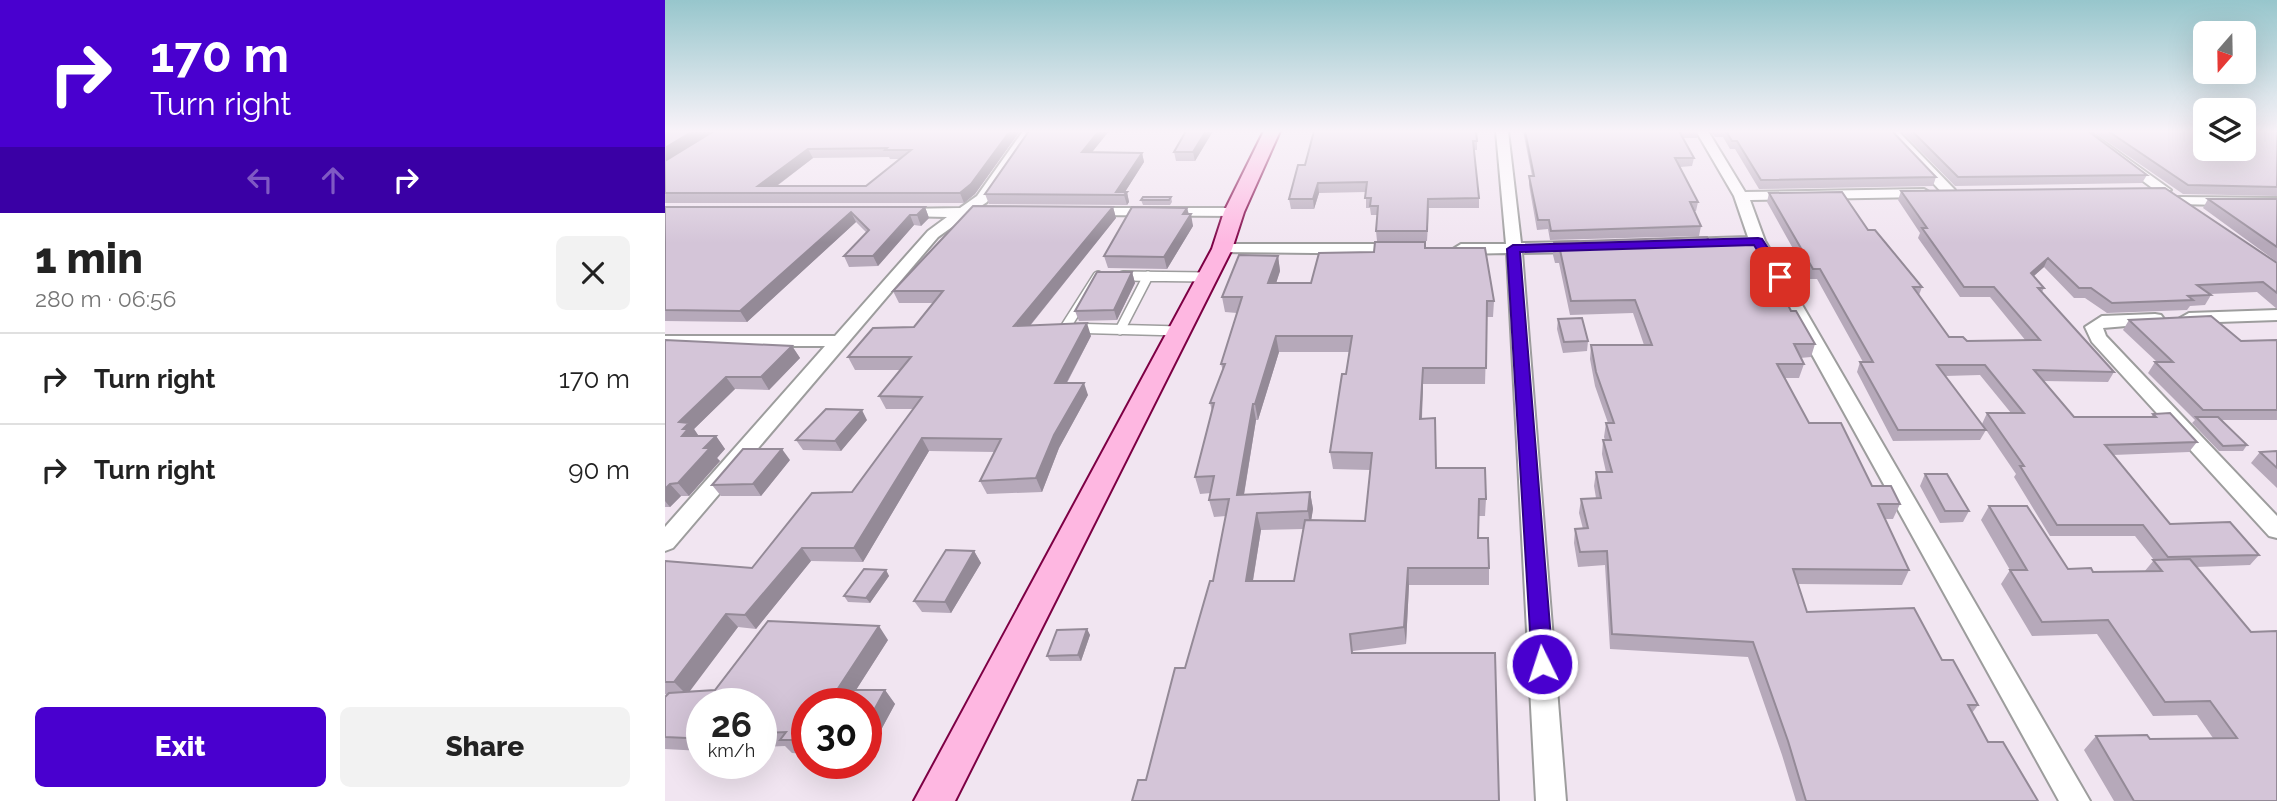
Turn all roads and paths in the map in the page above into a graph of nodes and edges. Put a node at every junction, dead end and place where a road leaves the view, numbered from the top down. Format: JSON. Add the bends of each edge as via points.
{"nodes":[{"id":1,"x":1004,"y":168,"type":"edge"},
{"id":2,"x":1254,"y":168,"type":"edge"},
{"id":3,"x":1505,"y":168,"type":"edge"},
{"id":4,"x":1724,"y":168,"type":"edge"},
{"id":5,"x":1930,"y":168,"type":"edge"},
{"id":6,"x":2134,"y":168,"type":"edge"},
{"id":7,"x":2137,"y":190,"type":"edge"},
{"id":8,"x":2164,"y":190,"type":"junction"},
{"id":9,"x":1741,"y":196,"type":"junction"},
{"id":10,"x":2179,"y":201,"type":"junction"},
{"id":11,"x":2277,"y":202,"type":"edge"},
{"id":12,"x":881,"y":212,"type":"edge"},
{"id":13,"x":1071,"y":212,"type":"edge"},
{"id":14,"x":1234,"y":212,"type":"junction"},
{"id":15,"x":963,"y":213,"type":"junction"},
{"id":16,"x":1003,"y":213,"type":"edge"},
{"id":17,"x":2201,"y":217,"type":"edge"},
{"id":18,"x":1758,"y":241,"type":"junction"},
{"id":19,"x":1663,"y":244,"type":"edge"},
{"id":20,"x":1595,"y":246,"type":"edge"},
{"id":21,"x":1222,"y":249,"type":"junction"},
{"id":22,"x":1416,"y":249,"type":"edge"},
{"id":23,"x":1444,"y":249,"type":"edge"},
{"id":24,"x":1513,"y":249,"type":"junction"},
{"id":25,"x":1148,"y":276,"type":"junction"},
{"id":26,"x":1206,"y":276,"type":"junction"},
{"id":27,"x":2277,"y":315,"type":"edge"},
{"id":28,"x":1120,"y":330,"type":"junction"},
{"id":29,"x":1180,"y":331,"type":"junction"},
{"id":30,"x":665,"y":341,"type":"edge"},
{"id":31,"x":841,"y":341,"type":"junction"},
{"id":32,"x":2277,"y":530,"type":"edge"},
{"id":33,"x":665,"y":542,"type":"edge"},
{"id":34,"x":934,"y":801,"type":"edge"},
{"id":35,"x":1552,"y":801,"type":"edge"},
{"id":36,"x":2075,"y":801,"type":"edge"}],
"edges":[{"from":1,"to":15,"type":"street","via":[[982,199]]},
{"from":2,"to":14,"type":"street"},
{"from":3,"to":24,"type":"street"},
{"from":4,"to":9,"type":"street"},
{"from":5,"to":9,"type":"street","via":[[1956,193]]},
{"from":6,"to":8,"type":"street"},
{"from":7,"to":8,"type":"street"},
{"from":8,"to":10,"type":"street"},
{"from":9,"to":18,"type":"street"},
{"from":10,"to":11,"type":"street"},
{"from":10,"to":17,"type":"street"},
{"from":12,"to":15,"type":"street"},
{"from":13,"to":14,"type":"street"},
{"from":14,"to":21,"type":"street"},
{"from":15,"to":16,"type":"street"},
{"from":15,"to":31,"type":"street","via":[[933,234]]},
{"from":18,"to":19,"type":"street"},
{"from":18,"to":36,"type":"street"},
{"from":20,"to":24,"type":"street"},
{"from":21,"to":22,"type":"street"},
{"from":21,"to":26,"type":"street"},
{"from":23,"to":24,"type":"street"},
{"from":24,"to":35,"type":"street"},
{"from":25,"to":26,"type":"lane"},
{"from":25,"to":28,"type":"lane"},
{"from":25,"to":28,"type":"lane","via":[[1094,278],[1065,328]]},
{"from":26,"to":29,"type":"street"},
{"from":27,"to":32,"type":"street","via":[[2102,321],[2094,327],[2098,338]]},
{"from":28,"to":29,"type":"lane"},
{"from":29,"to":34,"type":"street"},
{"from":30,"to":31,"type":"street"},
{"from":31,"to":33,"type":"street"}]}
